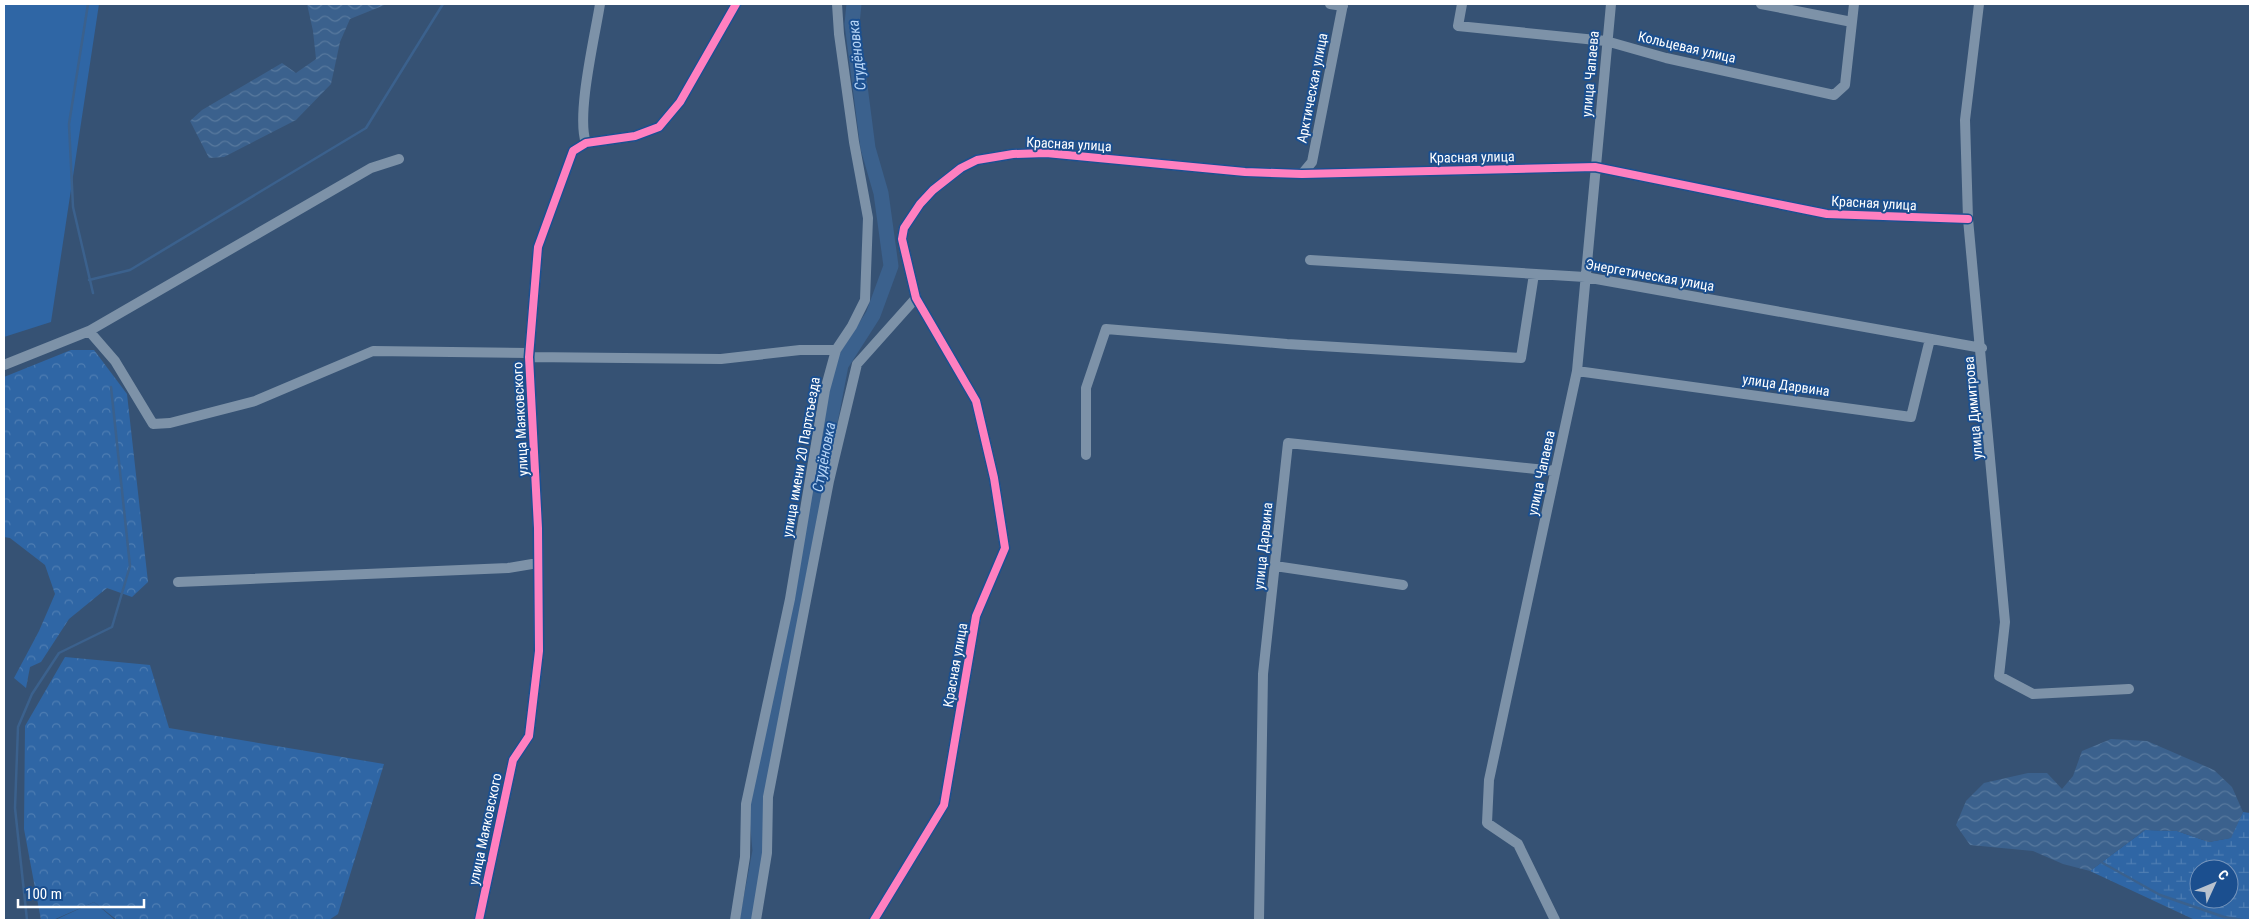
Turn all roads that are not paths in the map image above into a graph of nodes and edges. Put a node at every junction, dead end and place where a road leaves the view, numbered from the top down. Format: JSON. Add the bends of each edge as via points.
{"nodes":[{"id":1,"x":600,"y":4,"type":"edge"},
{"id":2,"x":736,"y":4,"type":"edge"},
{"id":3,"x":838,"y":4,"type":"edge"},
{"id":4,"x":1330,"y":4,"type":"edge"},
{"id":5,"x":1462,"y":4,"type":"edge"},
{"id":6,"x":1611,"y":4,"type":"edge"},
{"id":7,"x":1762,"y":4,"type":"edge"},
{"id":8,"x":1854,"y":4,"type":"edge"},
{"id":9,"x":1979,"y":4,"type":"edge"},
{"id":10,"x":1343,"y":5,"type":"edge"},
{"id":11,"x":1852,"y":22,"type":"junction"},
{"id":12,"x":1606,"y":42,"type":"junction"},
{"id":13,"x":586,"y":143,"type":"junction"},
{"id":14,"x":399,"y":159,"type":"dead end"},
{"id":15,"x":1596,"y":167,"type":"junction"},
{"id":16,"x":1302,"y":174,"type":"junction"},
{"id":17,"x":1968,"y":219,"type":"junction"},
{"id":18,"x":1310,"y":260,"type":"dead end"},
{"id":19,"x":1534,"y":274,"type":"junction"},
{"id":20,"x":1585,"y":277,"type":"junction"},
{"id":21,"x":916,"y":298,"type":"junction"},
{"id":22,"x":89,"y":331,"type":"junction"},
{"id":23,"x":1930,"y":339,"type":"junction"},
{"id":24,"x":1982,"y":348,"type":"junction"},
{"id":25,"x":836,"y":350,"type":"junction"},
{"id":26,"x":529,"y":355,"type":"junction"},
{"id":27,"x":4,"y":365,"type":"edge"},
{"id":28,"x":1577,"y":370,"type":"junction"},
{"id":29,"x":1086,"y":455,"type":"dead end"},
{"id":30,"x":1555,"y":471,"type":"junction"},
{"id":31,"x":538,"y":563,"type":"junction"},
{"id":32,"x":1275,"y":566,"type":"junction"},
{"id":33,"x":178,"y":582,"type":"dead end"},
{"id":34,"x":1403,"y":585,"type":"dead end"},
{"id":35,"x":2129,"y":689,"type":"dead end"},
{"id":36,"x":479,"y":920,"type":"edge"},
{"id":37,"x":735,"y":920,"type":"edge"},
{"id":38,"x":756,"y":920,"type":"edge"},
{"id":39,"x":874,"y":920,"type":"edge"},
{"id":40,"x":1259,"y":920,"type":"edge"},
{"id":41,"x":1555,"y":920,"type":"edge"}],
"edges":[{"from":1,"to":13,"type":"street","via":[[583,111]]},
{"from":2,"to":13,"type":"street","via":[[680,102],[659,127],[635,136]]},
{"from":3,"to":25,"type":"street","name":"улица имени 20 Партсъезда","via":[[854,142],[868,218],[865,300]]},
{"from":4,"to":10,"type":"street"},
{"from":5,"to":12,"type":"street","name":"Кольцевая улица","via":[[1458,26]]},
{"from":6,"to":12,"type":"street","name":"улица Чапаева"},
{"from":7,"to":11,"type":"street"},
{"from":8,"to":11,"type":"street","name":"Кольцевая улица"},
{"from":9,"to":17,"type":"street","name":"улица Димитрова","via":[[1964,120]]},
{"from":10,"to":16,"type":"street","name":"Арктическая улица","via":[[1312,162]]},
{"from":11,"to":12,"type":"street","name":"Кольцевая улица","via":[[1845,85],[1834,96]]},
{"from":12,"to":15,"type":"street","name":"улица Чапаева"},
{"from":13,"to":26,"type":"street","name":"улица Маяковского","via":[[573,150],[538,247]]},
{"from":14,"to":22,"type":"street","via":[[371,168]]},
{"from":15,"to":16,"type":"street","name":"Красная улица"},
{"from":15,"to":17,"type":"street","name":"Красная улица","via":[[1827,214]]},
{"from":15,"to":20,"type":"street","name":"улица Чапаева"},
{"from":16,"to":21,"type":"street","name":"Красная улица","via":[[1245,172],[1046,152],[977,160],[933,190],[904,228],[902,239]]},
{"from":17,"to":24,"type":"street","name":"улица Димитрова"},
{"from":18,"to":19,"type":"street","name":"Энергетическая улица"},
{"from":19,"to":20,"type":"street","name":"Энергетическая улица"},
{"from":19,"to":29,"type":"street","via":[[1521,358],[1106,329],[1086,388]]},
{"from":20,"to":23,"type":"street","name":"Энергетическая улица"},
{"from":20,"to":28,"type":"street","name":"улица Чапаева"},
{"from":21,"to":38,"type":"street","via":[[857,364],[828,481],[770,788],[767,853]]},
{"from":21,"to":39,"type":"street","name":"Красная улица","via":[[976,401],[994,478],[1005,548],[976,616],[944,805]]},
{"from":22,"to":26,"type":"street","name":"улица Маяковского","via":[[115,361],[153,424],[255,401],[373,351]]},
{"from":22,"to":27,"type":"street"},
{"from":23,"to":24,"type":"street","name":"Энергетическая улица"},
{"from":23,"to":28,"type":"street","name":"улица Дарвина","via":[[1911,417]]},
{"from":24,"to":35,"type":"street","name":"улица Димитрова","via":[[2005,622],[2000,676],[2033,694]]},
{"from":25,"to":26,"type":"street","name":"улица Маяковского","via":[[800,350],[721,359]]},
{"from":25,"to":37,"type":"street","name":"улица имени 20 Партсъезда","via":[[825,390],[790,599],[746,804],[745,857]]},
{"from":26,"to":31,"type":"street","name":"улица Маяковского"},
{"from":28,"to":30,"type":"street","name":"улица Чапаева"},
{"from":30,"to":32,"type":"street","name":"улица Дарвина","via":[[1288,443]]},
{"from":30,"to":41,"type":"street","name":"улица Чапаева","via":[[1489,780],[1486,823],[1518,844]]},
{"from":31,"to":33,"type":"street","via":[[508,568]]},
{"from":31,"to":36,"type":"street","name":"улица Маяковского","via":[[539,651],[529,736],[513,760]]},
{"from":32,"to":34,"type":"street"},
{"from":32,"to":40,"type":"street","name":"улица Дарвина","via":[[1263,674]]}]}
